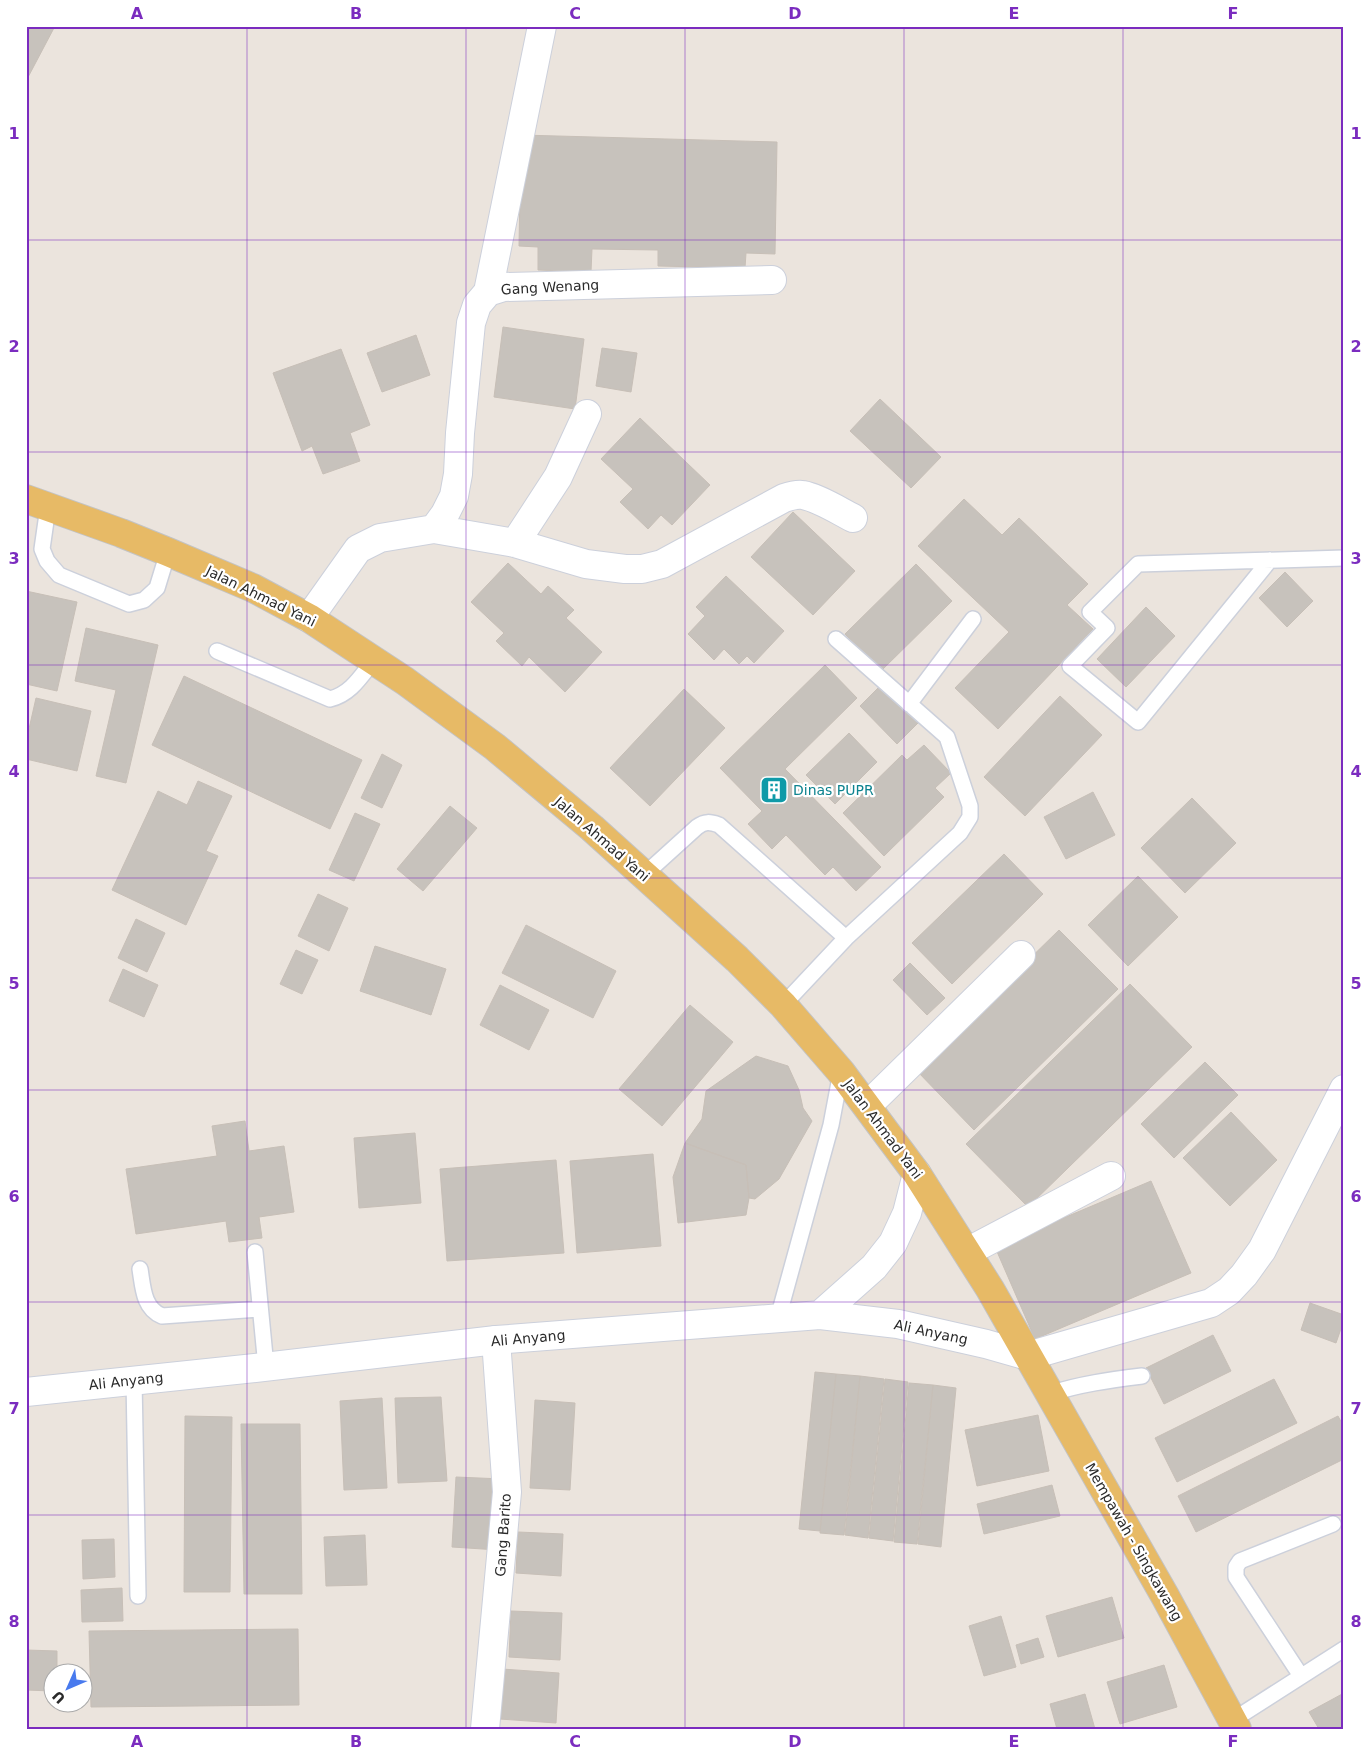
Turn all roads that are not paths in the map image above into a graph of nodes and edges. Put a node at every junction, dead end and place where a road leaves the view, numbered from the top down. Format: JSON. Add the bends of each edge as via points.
{"nodes":[{"id":1,"x":542,"y":26,"type":"edge"},
{"id":2,"x":772,"y":280,"type":"dead end"},
{"id":3,"x":488,"y":292,"type":"junction"},
{"id":4,"x":587,"y":414,"type":"dead end"},
{"id":5,"x":37,"y":503,"type":"edge"},
{"id":6,"x":853,"y":518,"type":"dead end"},
{"id":7,"x":434,"y":529,"type":"junction"},
{"id":8,"x":515,"y":542,"type":"junction"},
{"id":9,"x":168,"y":552,"type":"junction"},
{"id":10,"x":1344,"y":558,"type":"edge"},
{"id":11,"x":1270,"y":560,"type":"junction"},
{"id":12,"x":309,"y":618,"type":"junction"},
{"id":13,"x":973,"y":619,"type":"dead end"},
{"id":14,"x":836,"y":639,"type":"dead end"},
{"id":15,"x":217,"y":652,"type":"dead end"},
{"id":16,"x":374,"y":660,"type":"junction"},
{"id":17,"x":909,"y":704,"type":"junction"},
{"id":18,"x":644,"y":875,"type":"junction"},
{"id":19,"x":846,"y":938,"type":"junction"},
{"id":20,"x":1021,"y":955,"type":"dead end"},
{"id":21,"x":783,"y":1005,"type":"junction"},
{"id":22,"x":841,"y":1072,"type":"junction"},
{"id":23,"x":1344,"y":1089,"type":"edge"},
{"id":24,"x":867,"y":1106,"type":"junction"},
{"id":25,"x":918,"y":1174,"type":"junction"},
{"id":26,"x":1111,"y":1176,"type":"dead end"},
{"id":27,"x":255,"y":1252,"type":"dead end"},
{"id":28,"x":967,"y":1252,"type":"junction"},
{"id":29,"x":140,"y":1269,"type":"dead end"},
{"id":30,"x":260,"y":1309,"type":"junction"},
{"id":31,"x":820,"y":1315,"type":"junction"},
{"id":32,"x":778,"y":1318,"type":"junction"},
{"id":33,"x":496,"y":1340,"type":"junction"},
{"id":34,"x":1028,"y":1356,"type":"junction"},
{"id":35,"x":266,"y":1367,"type":"junction"},
{"id":36,"x":1142,"y":1376,"type":"dead end"},
{"id":37,"x":134,"y":1380,"type":"junction"},
{"id":38,"x":26,"y":1392,"type":"edge"},
{"id":39,"x":1049,"y":1394,"type":"junction"},
{"id":40,"x":1333,"y":1524,"type":"dead end"},
{"id":41,"x":138,"y":1596,"type":"dead end"},
{"id":42,"x":1344,"y":1649,"type":"edge"},
{"id":43,"x":1301,"y":1676,"type":"junction"},
{"id":44,"x":1235,"y":1724,"type":"edge"},
{"id":45,"x":486,"y":1729,"type":"edge"}],
"edges":[{"from":1,"to":3,"type":"street"},
{"from":2,"to":3,"type":"street","name":"Gang Wenang","via":[[504,287]]},
{"from":3,"to":7,"type":"street","name":"Gang Wenang","via":[[477,305],[471,323],[454,496]]},
{"from":4,"to":8,"type":"street","via":[[558,477]]},
{"from":5,"to":9,"type":"main road","name":"Jalan Ahmad Yani"},
{"from":5,"to":9,"type":"lane","via":[[42,549],[59,575],[128,604],[144,600],[157,588]]},
{"from":6,"to":8,"type":"street","via":[[813,498],[794,495],[662,564],[642,569],[586,564]]},
{"from":7,"to":8,"type":"street"},
{"from":7,"to":12,"type":"street","via":[[380,538],[358,549]]},
{"from":9,"to":12,"type":"main road","name":"Jalan Ahmad Yani","via":[[253,588]]},
{"from":10,"to":11,"type":"lane"},
{"from":11,"to":11,"type":"lane","via":[[1138,564],[1090,612],[1107,628],[1070,666],[1138,722]]},
{"from":12,"to":16,"type":"main road","name":"Jalan Ahmad Yani"},
{"from":13,"to":17,"type":"lane"},
{"from":14,"to":17,"type":"lane"},
{"from":15,"to":16,"type":"lane","via":[[330,699],[341,696],[354,686]]},
{"from":16,"to":18,"type":"main road","name":"Jalan Ahmad Yani","via":[[495,747]]},
{"from":17,"to":19,"type":"lane","via":[[947,737],[970,806],[970,817],[960,833]]},
{"from":18,"to":19,"type":"lane","via":[[703,822],[719,825]]},
{"from":18,"to":21,"type":"main road","name":"Jalan Ahmad Yani"},
{"from":19,"to":21,"type":"lane"},
{"from":20,"to":24,"type":"street"},
{"from":21,"to":22,"type":"main road","name":"Jalan Ahmad Yani"},
{"from":22,"to":24,"type":"main road","name":"Jalan Ahmad Yani"},
{"from":22,"to":32,"type":"lane","via":[[831,1125]]},
{"from":23,"to":34,"type":"street","via":[[1262,1250],[1229,1290],[1211,1303]]},
{"from":24,"to":25,"type":"main road","name":"Jalan Ahmad Yani"},
{"from":25,"to":28,"type":"main road","name":"Jalan Ahmad Yani"},
{"from":25,"to":31,"type":"street","via":[[907,1213],[893,1243],[874,1267]]},
{"from":26,"to":28,"type":"street"},
{"from":27,"to":30,"type":"lane"},
{"from":28,"to":34,"type":"main road","name":"Jalan Ahmad Yani"},
{"from":29,"to":30,"type":"lane","via":[[146,1301],[153,1312],[162,1316]]},
{"from":30,"to":35,"type":"lane"},
{"from":31,"to":32,"type":"street","name":"Ali Anyang"},
{"from":31,"to":34,"type":"street","name":"Ali Anyang","via":[[898,1324]]},
{"from":32,"to":33,"type":"street","name":"Ali Anyang"},
{"from":33,"to":35,"type":"street","name":"Ali Anyang"},
{"from":33,"to":45,"type":"street","name":"Gang Barito","via":[[507,1492]]},
{"from":34,"to":39,"type":"main road","name":"Mempawah - Singkawang"},
{"from":35,"to":37,"type":"street","name":"Ali Anyang"},
{"from":36,"to":39,"type":"lane","via":[[1074,1386]]},
{"from":37,"to":38,"type":"street","name":"Ali Anyang"},
{"from":37,"to":41,"type":"lane"},
{"from":39,"to":44,"type":"main road","name":"Mempawah - Singkawang"},
{"from":40,"to":43,"type":"lane","via":[[1240,1561],[1236,1567],[1236,1577]]},
{"from":42,"to":43,"type":"lane"},
{"from":43,"to":44,"type":"lane"}]}
